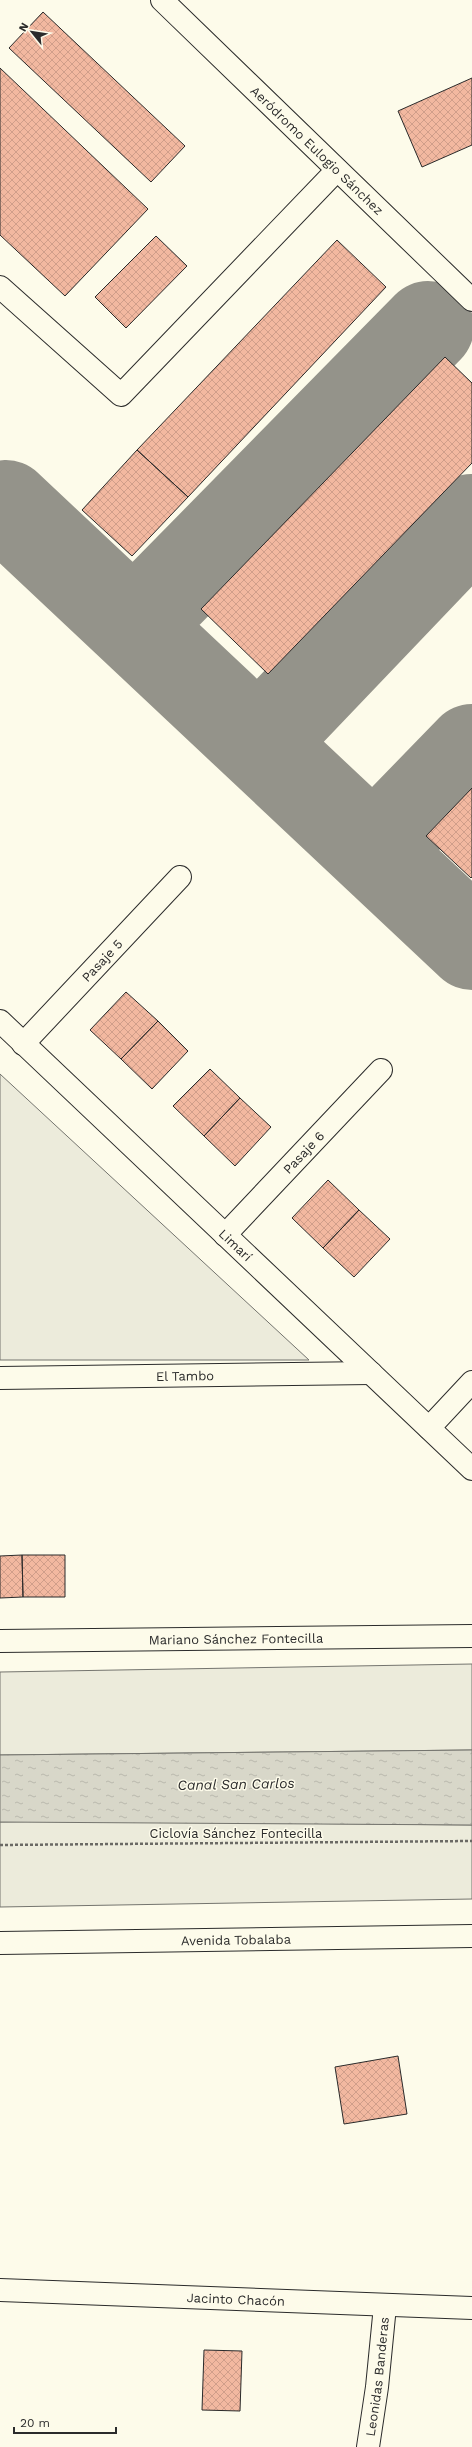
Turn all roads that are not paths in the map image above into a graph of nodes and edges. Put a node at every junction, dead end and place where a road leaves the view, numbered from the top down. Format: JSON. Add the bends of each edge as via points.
{"nodes":[{"id":1,"x":162,"y":0,"type":"edge"},
{"id":2,"x":338,"y":170,"type":"junction"},
{"id":3,"x":0,"y":287,"type":"edge"},
{"id":4,"x":472,"y":300,"type":"edge"},
{"id":5,"x":180,"y":877,"type":"dead end"},
{"id":6,"x":0,"y":1021,"type":"edge"},
{"id":7,"x":23,"y":1044,"type":"junction"},
{"id":8,"x":381,"y":1070,"type":"dead end"},
{"id":9,"x":225,"y":1235,"type":"junction"},
{"id":10,"x":371,"y":1373,"type":"junction"},
{"id":11,"x":0,"y":1378,"type":"edge"},
{"id":12,"x":472,"y":1382,"type":"edge"},
{"id":13,"x":429,"y":1428,"type":"junction"},
{"id":14,"x":472,"y":1469,"type":"edge"},
{"id":15,"x":472,"y":1636,"type":"edge"},
{"id":16,"x":0,"y":1641,"type":"edge"},
{"id":17,"x":472,"y":1936,"type":"edge"},
{"id":18,"x":0,"y":1943,"type":"edge"},
{"id":19,"x":0,"y":2290,"type":"edge"},
{"id":20,"x":385,"y":2306,"type":"junction"},
{"id":21,"x":472,"y":2308,"type":"edge"},
{"id":22,"x":368,"y":2447,"type":"edge"}],
"edges":[{"from":1,"to":2,"type":"street","name":"Aeródromo Eulogio Sánchez"},
{"from":2,"to":3,"type":"street","via":[[121,394]]},
{"from":2,"to":4,"type":"street","name":"Aeródromo Eulogio Sánchez"},
{"from":5,"to":7,"type":"street","name":"Pasaje 5"},
{"from":6,"to":7,"type":"street","name":"Limarí"},
{"from":7,"to":9,"type":"street","name":"Limarí"},
{"from":8,"to":9,"type":"street","name":"Pasaje 6"},
{"from":9,"to":10,"type":"street","name":"Limarí"},
{"from":10,"to":11,"type":"street","name":"El Tambo"},
{"from":10,"to":13,"type":"street","name":"Limarí"},
{"from":12,"to":13,"type":"street"},
{"from":13,"to":14,"type":"street","name":"Limarí"},
{"from":15,"to":16,"type":"street","name":"Mariano Sánchez Fontecilla"},
{"from":17,"to":18,"type":"street","name":"Avenida Tobalaba"},
{"from":19,"to":20,"type":"street","name":"Jacinto Chacón"},
{"from":20,"to":21,"type":"street","name":"Jacinto Chacón"},
{"from":20,"to":22,"type":"street","name":"Leonidas Banderas"}]}
